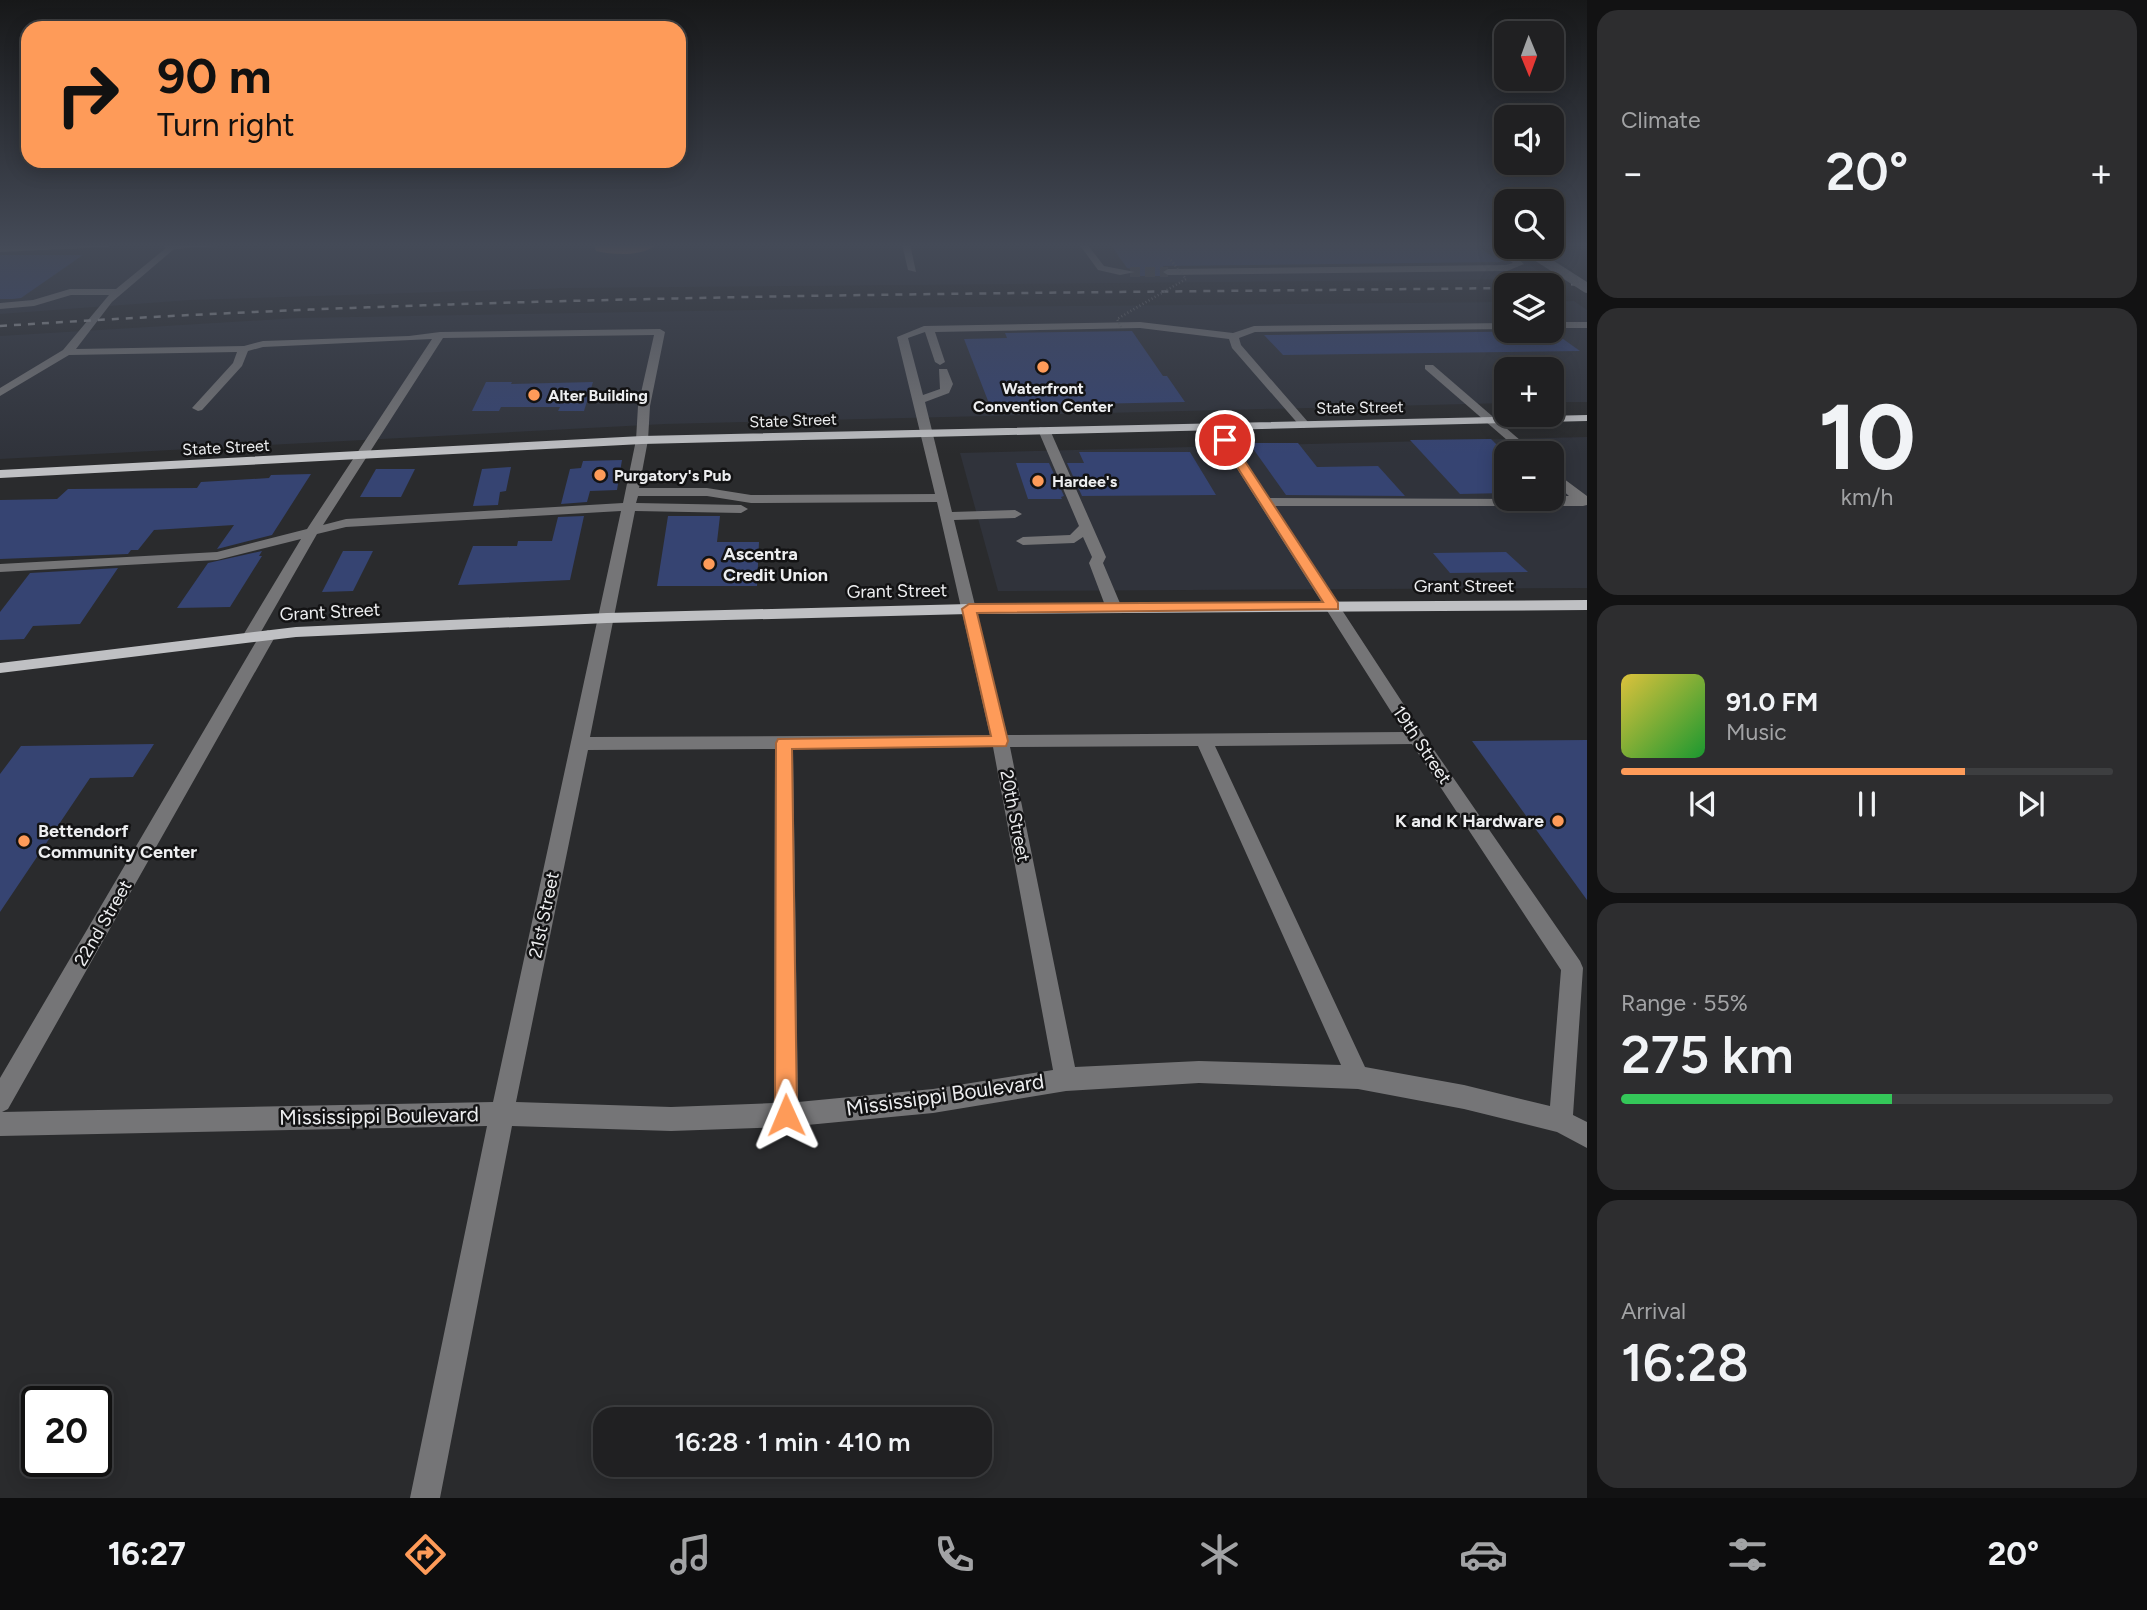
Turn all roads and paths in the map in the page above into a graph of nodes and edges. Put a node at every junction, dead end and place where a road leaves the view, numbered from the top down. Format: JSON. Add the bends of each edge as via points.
{"nodes":[{"id":1,"x":100,"y":314,"type":"edge"},
{"id":2,"x":1126,"y":314,"type":"edge"},
{"id":3,"x":1564,"y":325,"type":"edge"},
{"id":4,"x":1587,"y":325,"type":"edge"},
{"id":5,"x":1494,"y":326,"type":"edge"},
{"id":6,"x":1121,"y":327,"type":"dead end"},
{"id":7,"x":929,"y":329,"type":"junction"},
{"id":8,"x":440,"y":335,"type":"junction"},
{"id":9,"x":1234,"y":336,"type":"junction"},
{"id":10,"x":244,"y":349,"type":"junction"},
{"id":11,"x":67,"y":352,"type":"junction"},
{"id":12,"x":1429,"y":367,"type":"dead end"},
{"id":13,"x":0,"y":393,"type":"edge"},
{"id":14,"x":919,"y":400,"type":"junction"},
{"id":15,"x":198,"y":408,"type":"dead end"},
{"id":16,"x":1587,"y":418,"type":"edge"},
{"id":17,"x":1493,"y":420,"type":"junction"},
{"id":18,"x":1304,"y":424,"type":"junction"},
{"id":19,"x":1216,"y":426,"type":"junction"},
{"id":20,"x":1044,"y":430,"type":"junction"},
{"id":21,"x":926,"y":432,"type":"junction"},
{"id":22,"x":642,"y":440,"type":"junction"},
{"id":23,"x":1516,"y":441,"type":"edge"},
{"id":24,"x":363,"y":456,"type":"junction"},
{"id":25,"x":0,"y":474,"type":"edge"},
{"id":26,"x":1564,"y":484,"type":"edge"},
{"id":27,"x":631,"y":492,"type":"junction"},
{"id":28,"x":1264,"y":502,"type":"junction"},
{"id":29,"x":1585,"y":502,"type":"edge"},
{"id":30,"x":944,"y":506,"type":"junction"},
{"id":31,"x":629,"y":507,"type":"junction"},
{"id":32,"x":1013,"y":508,"type":"dead end"},
{"id":33,"x":741,"y":509,"type":"dead end"},
{"id":34,"x":1086,"y":526,"type":"junction"},
{"id":35,"x":313,"y":530,"type":"junction"},
{"id":36,"x":1023,"y":541,"type":"dead end"},
{"id":37,"x":0,"y":568,"type":"edge"},
{"id":38,"x":1587,"y":605,"type":"edge"},
{"id":39,"x":1333,"y":606,"type":"junction"},
{"id":40,"x":1114,"y":608,"type":"junction"},
{"id":41,"x":969,"y":609,"type":"junction"},
{"id":42,"x":607,"y":618,"type":"junction"},
{"id":43,"x":259,"y":636,"type":"junction"},
{"id":44,"x":0,"y":668,"type":"edge"},
{"id":45,"x":1417,"y":738,"type":"junction"},
{"id":46,"x":1204,"y":740,"type":"junction"},
{"id":47,"x":1000,"y":741,"type":"junction"},
{"id":48,"x":784,"y":743,"type":"junction"},
{"id":49,"x":580,"y":744,"type":"junction"},
{"id":50,"x":1580,"y":968,"type":"edge"},
{"id":51,"x":1358,"y":1077,"type":"junction"},
{"id":52,"x":1066,"y":1079,"type":"junction"},
{"id":53,"x":0,"y":1101,"type":"edge"},
{"id":54,"x":502,"y":1114,"type":"junction"},
{"id":55,"x":786,"y":1115,"type":"junction"},
{"id":56,"x":1561,"y":1121,"type":"junction"},
{"id":57,"x":0,"y":1124,"type":"edge"},
{"id":58,"x":1587,"y":1136,"type":"edge"},
{"id":59,"x":425,"y":1498,"type":"edge"}],
"edges":[{"from":1,"to":11,"type":"street"},
{"from":2,"to":6,"type":"path","bridge":true,"via":[[1117,319]]},
{"from":3,"to":4,"type":"street"},
{"from":5,"to":9,"type":"street","via":[[1254,329]]},
{"from":7,"to":9,"type":"street","via":[[1140,325]]},
{"from":7,"to":14,"type":"street","via":[[947,384],[945,391]]},
{"from":7,"to":14,"type":"street","name":"20th Street","via":[[902,337]]},
{"from":8,"to":10,"type":"street","via":[[263,344]]},
{"from":8,"to":22,"type":"street","name":"21st Street","via":[[660,332],[643,406]]},
{"from":8,"to":24,"type":"street","name":"22nd Street"},
{"from":9,"to":18,"type":"street","via":[[1236,346]]},
{"from":10,"to":11,"type":"street"},
{"from":10,"to":15,"type":"street","via":[[238,364]]},
{"from":11,"to":13,"type":"street"},
{"from":12,"to":17,"type":"street"},
{"from":14,"to":21,"type":"street","name":"20th Street"},
{"from":16,"to":17,"type":"main road","name":"State Street"},
{"from":17,"to":18,"type":"main road","name":"State Street"},
{"from":17,"to":23,"type":"street"},
{"from":18,"to":19,"type":"main road","name":"State Street"},
{"from":19,"to":20,"type":"main road","name":"State Street"},
{"from":19,"to":28,"type":"street","name":"19th Street"},
{"from":20,"to":21,"type":"main road","name":"State Street"},
{"from":20,"to":34,"type":"street"},
{"from":21,"to":22,"type":"main road","name":"State Street"},
{"from":21,"to":30,"type":"street","name":"20th Street"},
{"from":22,"to":24,"type":"main road","name":"State Street"},
{"from":22,"to":27,"type":"street","name":"21st Street"},
{"from":24,"to":25,"type":"main road","name":"State Street"},
{"from":24,"to":35,"type":"street","name":"22nd Street"},
{"from":26,"to":29,"type":"street"},
{"from":27,"to":30,"type":"street"},
{"from":27,"to":31,"type":"street","name":"21st Street"},
{"from":28,"to":29,"type":"street"},
{"from":28,"to":39,"type":"street","name":"19th Street"},
{"from":30,"to":32,"type":"street"},
{"from":30,"to":41,"type":"street","name":"20th Street"},
{"from":31,"to":33,"type":"street"},
{"from":31,"to":35,"type":"street","via":[[346,523]]},
{"from":31,"to":42,"type":"street","name":"21st Street"},
{"from":34,"to":36,"type":"street","via":[[1074,539]]},
{"from":34,"to":40,"type":"street"},
{"from":35,"to":37,"type":"street","via":[[216,556]]},
{"from":35,"to":43,"type":"street","name":"22nd Street"},
{"from":38,"to":39,"type":"main road","name":"Grant Street"},
{"from":39,"to":40,"type":"main road","name":"Grant Street"},
{"from":39,"to":45,"type":"street","name":"19th Street"},
{"from":40,"to":41,"type":"main road","name":"Grant Street"},
{"from":41,"to":42,"type":"main road","name":"Grant Street"},
{"from":41,"to":47,"type":"street","name":"20th Street"},
{"from":42,"to":43,"type":"main road","name":"Grant Street"},
{"from":42,"to":49,"type":"street","name":"21st Street"},
{"from":43,"to":44,"type":"main road","name":"Grant Street"},
{"from":43,"to":53,"type":"street","name":"22nd Street"},
{"from":45,"to":46,"type":"street"},
{"from":45,"to":50,"type":"street","name":"19th Street"},
{"from":46,"to":47,"type":"street"},
{"from":46,"to":51,"type":"street"},
{"from":47,"to":48,"type":"street"},
{"from":47,"to":52,"type":"street","name":"20th Street"},
{"from":48,"to":49,"type":"street"},
{"from":48,"to":55,"type":"street"},
{"from":49,"to":54,"type":"street","name":"21st Street"},
{"from":50,"to":56,"type":"street","name":"19th Street"},
{"from":51,"to":52,"type":"street","name":"Mississippi Boulevard","via":[[1199,1072]]},
{"from":51,"to":56,"type":"street","name":"Mississippi Boulevard"},
{"from":52,"to":55,"type":"street","name":"Mississippi Boulevard","via":[[933,1101]]},
{"from":54,"to":55,"type":"street","name":"Mississippi Boulevard","via":[[671,1119]]},
{"from":54,"to":57,"type":"street","name":"Mississippi Boulevard"},
{"from":54,"to":59,"type":"street","name":"21st Street"},
{"from":56,"to":58,"type":"street","name":"Mississippi Boulevard"}]}
